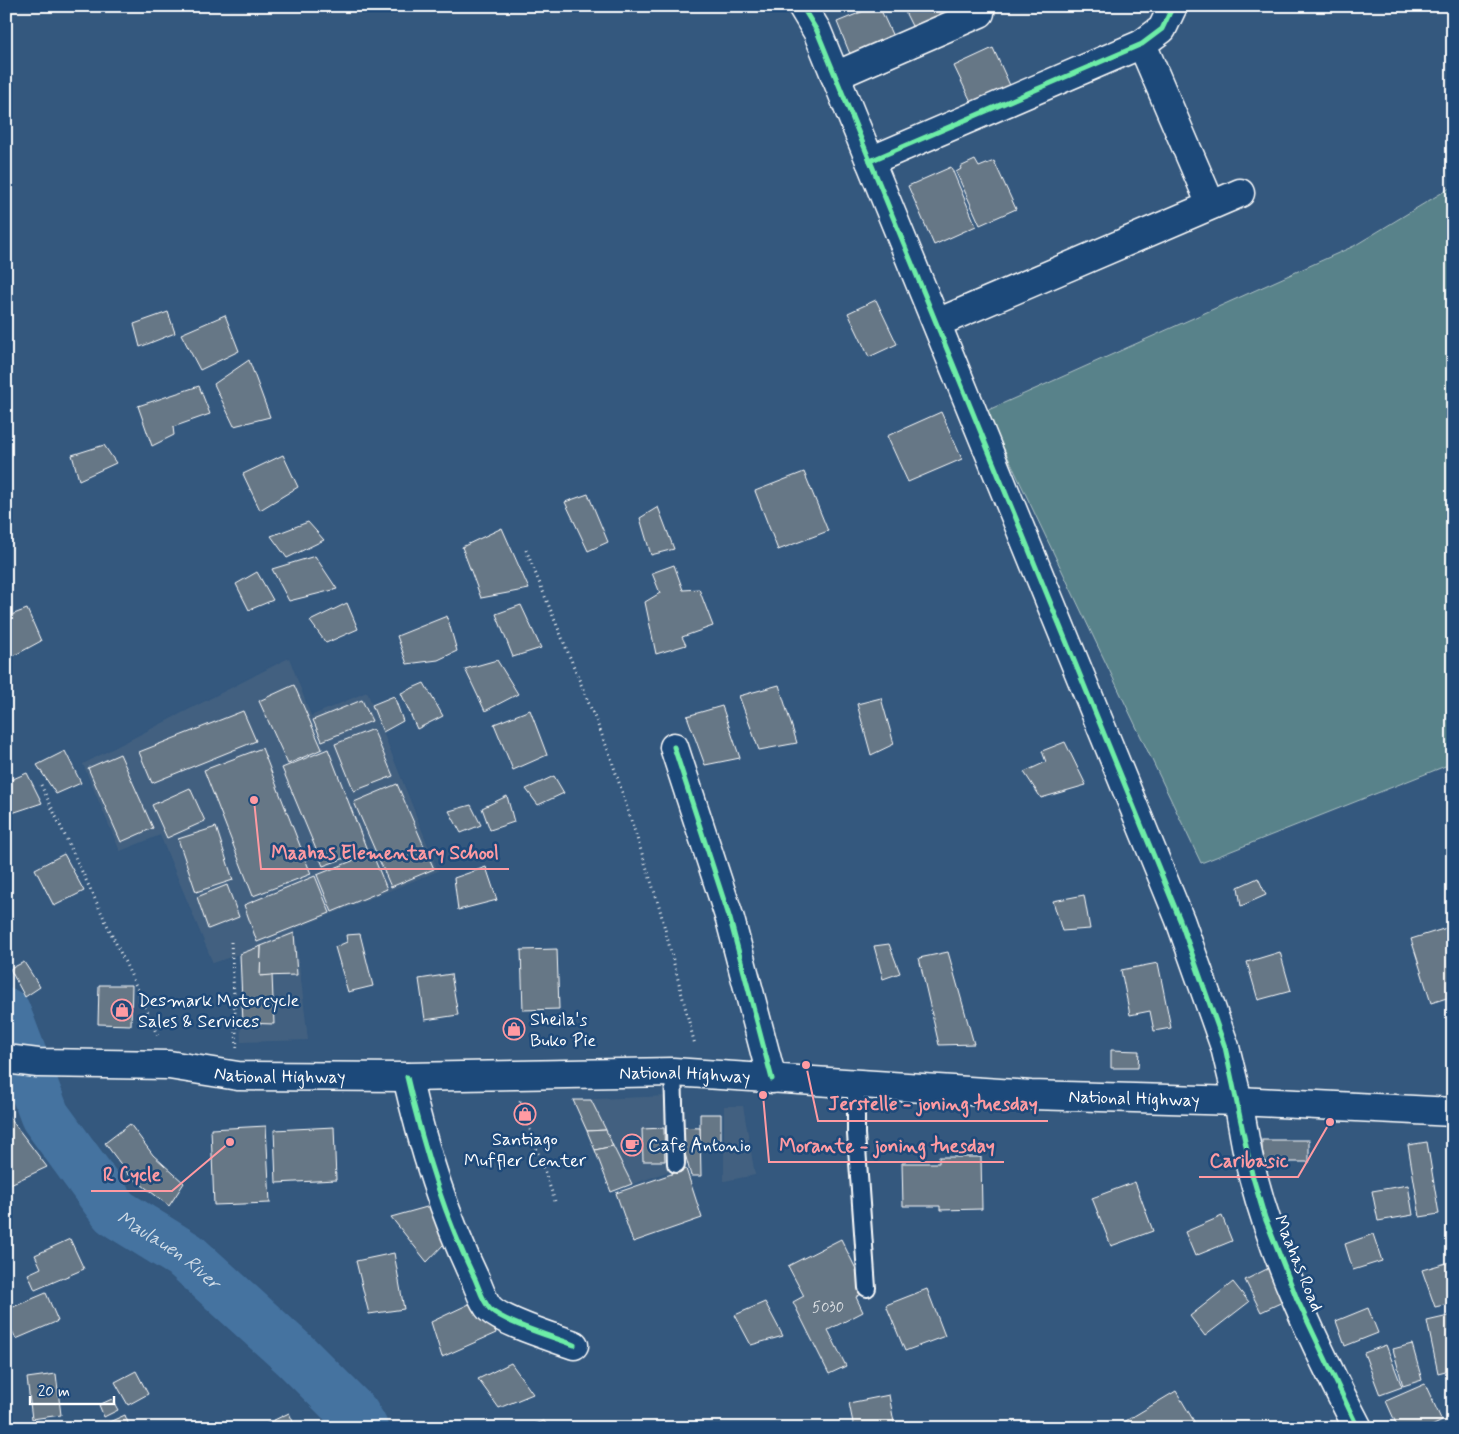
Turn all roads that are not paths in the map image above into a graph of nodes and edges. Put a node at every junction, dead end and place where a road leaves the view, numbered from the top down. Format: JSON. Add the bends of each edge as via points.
{"nodes":[{"id":1,"x":978,"y":6,"type":"edge"},
{"id":2,"x":1173,"y":6,"type":"edge"},
{"id":3,"x":805,"y":7,"type":"edge"},
{"id":4,"x":1142,"y":44,"type":"junction"},
{"id":5,"x":835,"y":76,"type":"junction"},
{"id":6,"x":870,"y":161,"type":"junction"},
{"id":7,"x":1240,"y":193,"type":"dead end"},
{"id":8,"x":1211,"y":205,"type":"junction"},
{"id":9,"x":937,"y":324,"type":"junction"},
{"id":10,"x":674,"y":747,"type":"dead end"},
{"id":11,"x":6,"y":1060,"type":"edge"},
{"id":12,"x":673,"y":1072,"type":"junction"},
{"id":13,"x":407,"y":1077,"type":"junction"},
{"id":14,"x":772,"y":1079,"type":"junction"},
{"id":15,"x":856,"y":1082,"type":"junction"},
{"id":16,"x":1238,"y":1101,"type":"junction"},
{"id":17,"x":1453,"y":1112,"type":"edge"},
{"id":18,"x":676,"y":1164,"type":"dead end"},
{"id":19,"x":867,"y":1288,"type":"dead end"},
{"id":20,"x":574,"y":1345,"type":"dead end"},
{"id":21,"x":1358,"y":1428,"type":"edge"}],
"edges":[{"from":1,"to":5,"type":"street","via":[[980,13]]},
{"from":2,"to":4,"type":"street","via":[[1162,29]]},
{"from":3,"to":5,"type":"street","name":"Maahas Road"},
{"from":4,"to":6,"type":"street"},
{"from":4,"to":8,"type":"street"},
{"from":5,"to":6,"type":"street","name":"Maahas Road"},
{"from":6,"to":9,"type":"street","name":"Maahas Road"},
{"from":7,"to":8,"type":"street"},
{"from":8,"to":9,"type":"street"},
{"from":9,"to":16,"type":"street","name":"Maahas Road","via":[[1180,920],[1225,1047]]},
{"from":10,"to":14,"type":"street","via":[[730,919]]},
{"from":11,"to":13,"type":"street","name":"National Highway","via":[[169,1065],[238,1076]]},
{"from":12,"to":13,"type":"street","name":"National Highway"},
{"from":12,"to":14,"type":"street","name":"National Highway"},
{"from":12,"to":18,"type":"lane"},
{"from":13,"to":20,"type":"street","via":[[439,1191],[462,1252],[490,1309]]},
{"from":14,"to":15,"type":"street","name":"National Highway"},
{"from":15,"to":16,"type":"street","name":"National Highway","via":[[1031,1095]]},
{"from":15,"to":19,"type":"lane","via":[[856,1134]]},
{"from":16,"to":17,"type":"street","name":"National Highway"},
{"from":16,"to":21,"type":"street","name":"Maahas Road","via":[[1252,1174],[1265,1218],[1297,1299]]}]}
